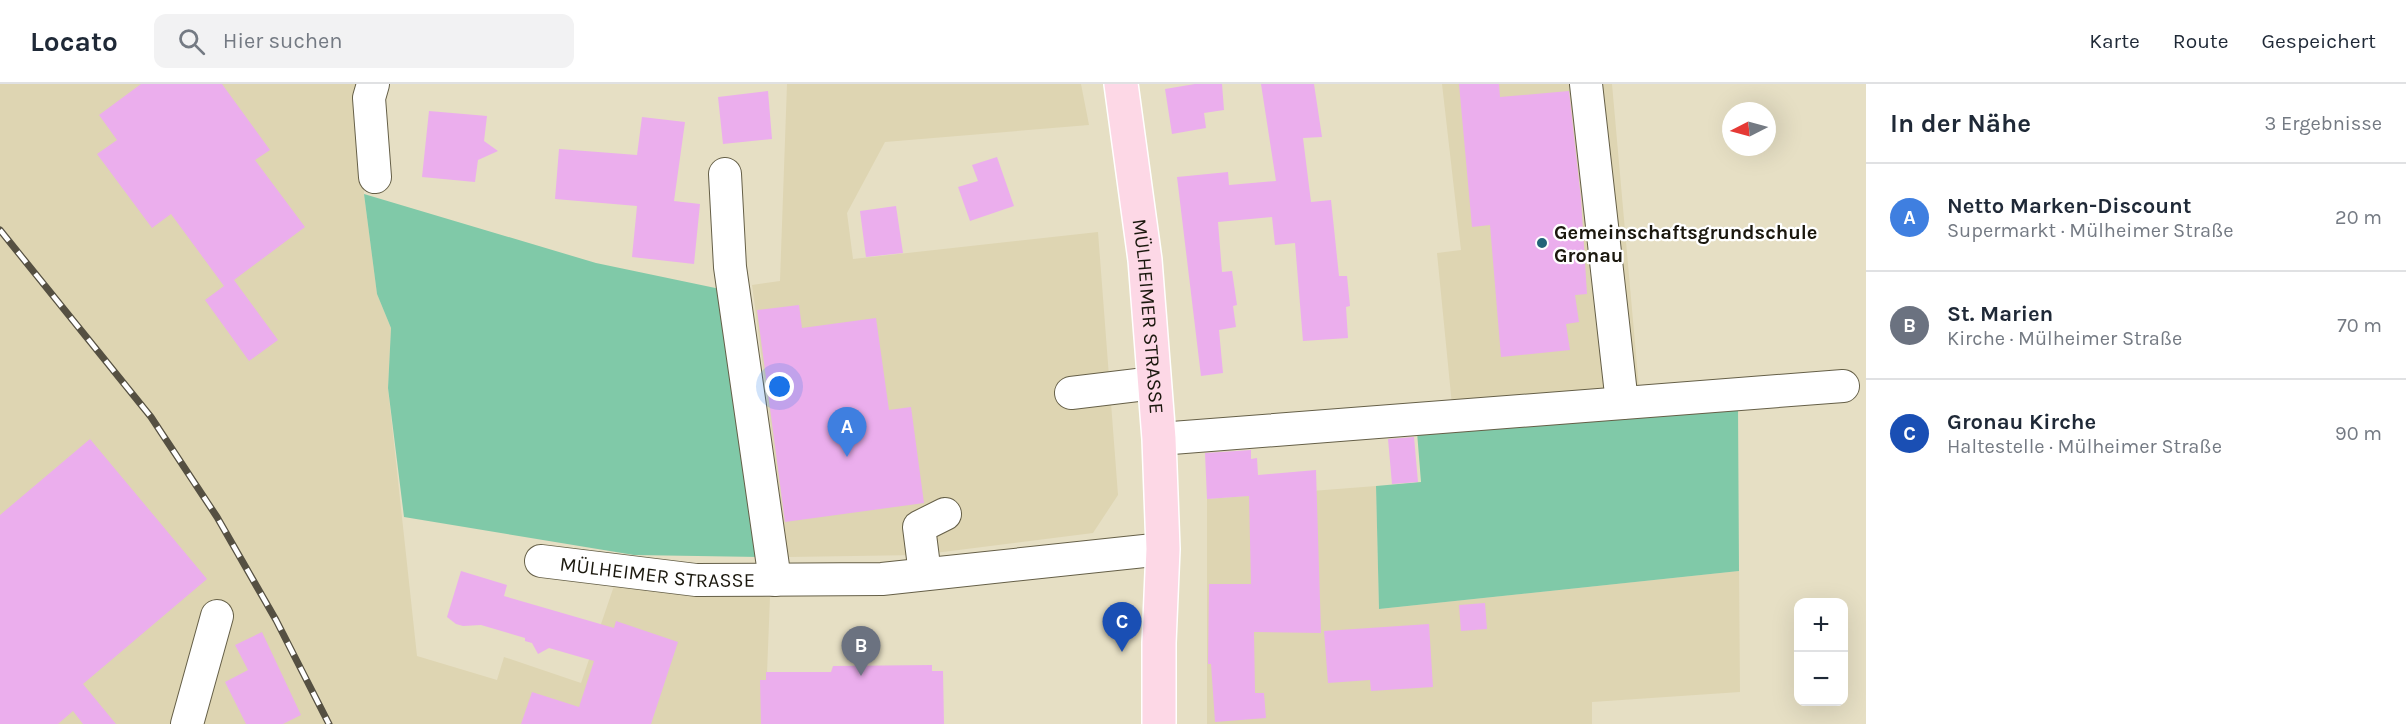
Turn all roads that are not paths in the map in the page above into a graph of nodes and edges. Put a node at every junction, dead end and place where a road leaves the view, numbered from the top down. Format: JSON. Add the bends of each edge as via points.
{"nodes":[{"id":1,"x":373,"y":84,"type":"edge"},
{"id":2,"x":1121,"y":84,"type":"edge"},
{"id":3,"x":1586,"y":84,"type":"edge"},
{"id":4,"x":725,"y":174,"type":"dead end"},
{"id":5,"x":375,"y":177,"type":"dead end"},
{"id":6,"x":1154,"y":383,"type":"junction"},
{"id":7,"x":1843,"y":386,"type":"dead end"},
{"id":8,"x":1071,"y":393,"type":"dead end"},
{"id":9,"x":1622,"y":403,"type":"junction"},
{"id":10,"x":1159,"y":439,"type":"junction"},
{"id":11,"x":945,"y":514,"type":"dead end"},
{"id":12,"x":1163,"y":549,"type":"junction"},
{"id":13,"x":541,"y":561,"type":"dead end"},
{"id":14,"x":925,"y":574,"type":"junction"},
{"id":15,"x":775,"y":580,"type":"junction"},
{"id":16,"x":218,"y":616,"type":"dead end"},
{"id":17,"x":187,"y":724,"type":"edge"},
{"id":18,"x":1160,"y":724,"type":"edge"}],
"edges":[{"from":1,"to":5,"type":"street","via":[[369,98]]},
{"from":2,"to":6,"type":"main road","name":"MÜLHEIMER STRASSE","via":[[1146,260]]},
{"from":3,"to":9,"type":"street"},
{"from":4,"to":15,"type":"street","name":"MÜLHEIMER STRASSE","via":[[730,267]]},
{"from":6,"to":8,"type":"street"},
{"from":6,"to":10,"type":"main road","name":"MÜLHEIMER STRASSE"},
{"from":7,"to":9,"type":"street"},
{"from":9,"to":10,"type":"street"},
{"from":10,"to":12,"type":"main road","name":"MÜLHEIMER STRASSE"},
{"from":11,"to":14,"type":"street","via":[[919,526]]},
{"from":12,"to":14,"type":"street","name":"MÜLHEIMER STRASSE"},
{"from":12,"to":18,"type":"main road","name":"MÜLHEIMER STRASSE"},
{"from":13,"to":15,"type":"street","name":"MÜLHEIMER STRASSE","via":[[696,580]]},
{"from":14,"to":15,"type":"street","name":"MÜLHEIMER STRASSE","via":[[882,579]]},
{"from":16,"to":17,"type":"street"}]}
